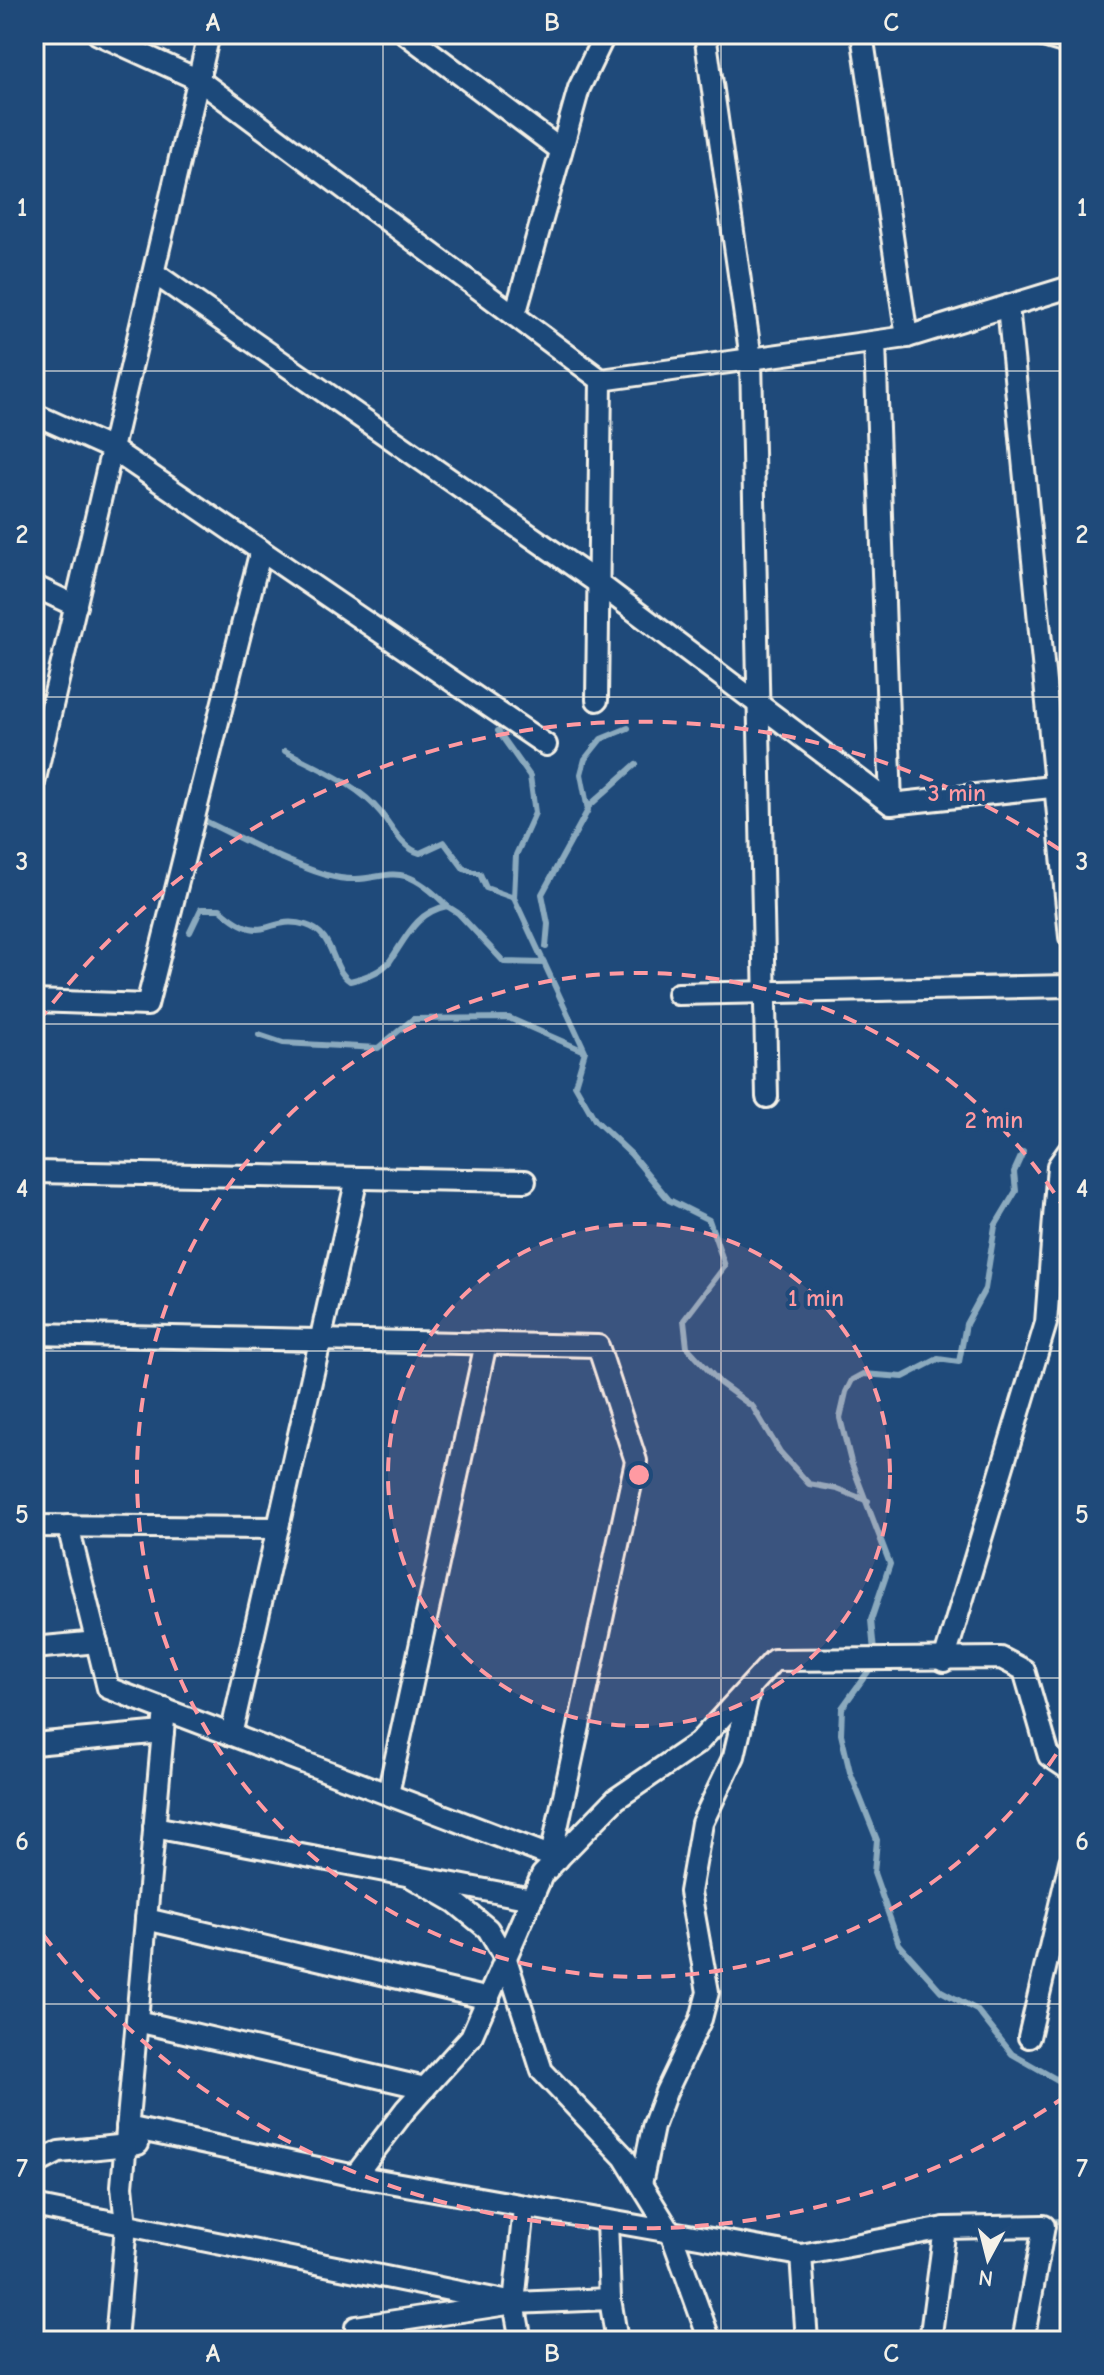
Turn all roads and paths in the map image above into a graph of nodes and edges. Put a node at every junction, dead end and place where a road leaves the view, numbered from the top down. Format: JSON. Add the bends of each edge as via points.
{"nodes":[{"id":1,"x":98,"y":34,"type":"edge"},
{"id":2,"x":209,"y":34,"type":"edge"},
{"id":3,"x":406,"y":34,"type":"edge"},
{"id":4,"x":605,"y":34,"type":"edge"},
{"id":5,"x":705,"y":34,"type":"edge"},
{"id":6,"x":862,"y":34,"type":"edge"},
{"id":7,"x":1037,"y":34,"type":"edge"},
{"id":8,"x":1070,"y":44,"type":"edge"},
{"id":9,"x":199,"y":80,"type":"junction"},
{"id":10,"x":561,"y":150,"type":"junction"},
{"id":11,"x":154,"y":273,"type":"junction"},
{"id":12,"x":1070,"y":287,"type":"edge"},
{"id":13,"x":1008,"y":306,"type":"junction"},
{"id":14,"x":515,"y":315,"type":"junction"},
{"id":15,"x":907,"y":337,"type":"junction"},
{"id":16,"x":875,"y":342,"type":"junction"},
{"id":17,"x":751,"y":359,"type":"junction"},
{"id":18,"x":601,"y":380,"type":"junction"},
{"id":19,"x":34,"y":414,"type":"edge"},
{"id":20,"x":112,"y":449,"type":"junction"},
{"id":21,"x":261,"y":550,"type":"junction"},
{"id":22,"x":598,"y":583,"type":"junction"},
{"id":23,"x":34,"y":586,"type":"edge"},
{"id":24,"x":76,"y":606,"type":"junction"},
{"id":25,"x":597,"y":700,"type":"dead end"},
{"id":26,"x":759,"y":705,"type":"junction"},
{"id":27,"x":546,"y":745,"type":"dead end"},
{"id":28,"x":34,"y":783,"type":"edge"},
{"id":29,"x":1063,"y":786,"type":"edge"},
{"id":30,"x":891,"y":804,"type":"junction"},
{"id":31,"x":1066,"y":843,"type":"edge"},
{"id":32,"x":1070,"y":937,"type":"edge"},
{"id":33,"x":1070,"y":986,"type":"edge"},
{"id":34,"x":765,"y":992,"type":"junction"},
{"id":35,"x":678,"y":994,"type":"dead end"},
{"id":36,"x":34,"y":1001,"type":"edge"},
{"id":37,"x":767,"y":1097,"type":"dead end"},
{"id":38,"x":1070,"y":1149,"type":"edge"},
{"id":39,"x":34,"y":1172,"type":"edge"},
{"id":40,"x":357,"y":1178,"type":"junction"},
{"id":41,"x":525,"y":1181,"type":"dead end"},
{"id":42,"x":34,"y":1334,"type":"edge"},
{"id":43,"x":320,"y":1340,"type":"junction"},
{"id":44,"x":486,"y":1343,"type":"junction"},
{"id":45,"x":34,"y":1526,"type":"edge"},
{"id":46,"x":68,"y":1526,"type":"junction"},
{"id":47,"x":278,"y":1528,"type":"junction"},
{"id":48,"x":97,"y":1642,"type":"junction"},
{"id":49,"x":34,"y":1648,"type":"edge"},
{"id":50,"x":944,"y":1661,"type":"junction"},
{"id":51,"x":749,"y":1687,"type":"junction"},
{"id":52,"x":165,"y":1709,"type":"junction"},
{"id":53,"x":163,"y":1732,"type":"junction"},
{"id":54,"x":231,"y":1735,"type":"junction"},
{"id":55,"x":34,"y":1744,"type":"edge"},
{"id":56,"x":1070,"y":1770,"type":"edge"},
{"id":57,"x":388,"y":1794,"type":"junction"},
{"id":58,"x":154,"y":1827,"type":"junction"},
{"id":59,"x":555,"y":1858,"type":"junction"},
{"id":60,"x":1070,"y":1862,"type":"edge"},
{"id":61,"x":410,"y":1876,"type":"junction"},
{"id":62,"x":532,"y":1899,"type":"junction"},
{"id":63,"x":146,"y":1919,"type":"junction"},
{"id":64,"x":507,"y":1962,"type":"junction"},
{"id":65,"x":489,"y":1999,"type":"junction"},
{"id":66,"x":137,"y":2021,"type":"junction"},
{"id":67,"x":1029,"y":2037,"type":"dead end"},
{"id":68,"x":425,"y":2088,"type":"junction"},
{"id":69,"x":126,"y":2137,"type":"junction"},
{"id":70,"x":34,"y":2165,"type":"edge"},
{"id":71,"x":355,"y":2176,"type":"junction"},
{"id":72,"x":641,"y":2184,"type":"junction"},
{"id":73,"x":34,"y":2206,"type":"edge"},
{"id":74,"x":524,"y":2208,"type":"junction"},
{"id":75,"x":607,"y":2222,"type":"junction"},
{"id":76,"x":126,"y":2225,"type":"junction"},
{"id":77,"x":945,"y":2228,"type":"junction"},
{"id":78,"x":671,"y":2233,"type":"junction"},
{"id":79,"x":801,"y":2255,"type":"junction"},
{"id":80,"x":610,"y":2299,"type":"junction"},
{"id":81,"x":514,"y":2303,"type":"junction"},
{"id":82,"x":116,"y":2341,"type":"edge"},
{"id":83,"x":359,"y":2341,"type":"edge"},
{"id":84,"x":521,"y":2341,"type":"edge"},
{"id":85,"x":617,"y":2341,"type":"edge"},
{"id":86,"x":710,"y":2341,"type":"edge"},
{"id":87,"x":807,"y":2341,"type":"edge"},
{"id":88,"x":930,"y":2341,"type":"edge"},
{"id":89,"x":1023,"y":2341,"type":"edge"}],
"edges":[{"from":1,"to":9,"type":"street"},
{"from":2,"to":9,"type":"street"},
{"from":3,"to":10,"type":"street"},
{"from":4,"to":10,"type":"street","via":[[579,88]]},
{"from":5,"to":17,"type":"street"},
{"from":6,"to":15,"type":"street"},
{"from":7,"to":8,"type":"street"},
{"from":9,"to":11,"type":"street"},
{"from":9,"to":14,"type":"street"},
{"from":10,"to":14,"type":"street"},
{"from":11,"to":20,"type":"street"},
{"from":11,"to":22,"type":"street"},
{"from":12,"to":13,"type":"street"},
{"from":13,"to":15,"type":"street"},
{"from":13,"to":29,"type":"street"},
{"from":14,"to":18,"type":"street"},
{"from":15,"to":16,"type":"street"},
{"from":16,"to":17,"type":"street"},
{"from":16,"to":30,"type":"street"},
{"from":17,"to":18,"type":"street"},
{"from":17,"to":26,"type":"street"},
{"from":18,"to":22,"type":"street"},
{"from":19,"to":20,"type":"street"},
{"from":20,"to":21,"type":"street"},
{"from":20,"to":24,"type":"street"},
{"from":21,"to":27,"type":"street"},
{"from":21,"to":36,"type":"street","via":[[147,1005]]},
{"from":22,"to":25,"type":"street"},
{"from":22,"to":26,"type":"street"},
{"from":23,"to":24,"type":"street"},
{"from":24,"to":28,"type":"street"},
{"from":26,"to":30,"type":"street"},
{"from":26,"to":34,"type":"street"},
{"from":29,"to":30,"type":"street"},
{"from":29,"to":31,"type":"street"},
{"from":31,"to":32,"type":"street"},
{"from":33,"to":34,"type":"street"},
{"from":34,"to":35,"type":"street"},
{"from":34,"to":37,"type":"street"},
{"from":38,"to":50,"type":"street","via":[[1058,1166],[1046,1323]]},
{"from":39,"to":40,"type":"street"},
{"from":40,"to":41,"type":"street"},
{"from":40,"to":43,"type":"street"},
{"from":42,"to":43,"type":"street"},
{"from":43,"to":44,"type":"street"},
{"from":43,"to":47,"type":"street"},
{"from":44,"to":57,"type":"street"},
{"from":44,"to":59,"type":"street","via":[[598,1346],[636,1461]]},
{"from":45,"to":46,"type":"street"},
{"from":46,"to":47,"type":"street"},
{"from":46,"to":48,"type":"street"},
{"from":47,"to":54,"type":"street"},
{"from":48,"to":49,"type":"street"},
{"from":48,"to":52,"type":"street","via":[[108,1688]]},
{"from":50,"to":51,"type":"street","via":[[774,1660]]},
{"from":50,"to":56,"type":"street","via":[[1001,1658],[1024,1670],[1049,1756]]},
{"from":51,"to":59,"type":"street","via":[[698,1743],[616,1799]]},
{"from":51,"to":72,"type":"street","via":[[734,1756],[702,1823],[690,1892],[708,1992],[653,2127]]},
{"from":52,"to":53,"type":"street"},
{"from":52,"to":54,"type":"street"},
{"from":53,"to":55,"type":"street"},
{"from":53,"to":58,"type":"street"},
{"from":54,"to":57,"type":"street"},
{"from":57,"to":59,"type":"street"},
{"from":58,"to":61,"type":"street"},
{"from":58,"to":63,"type":"street"},
{"from":59,"to":62,"type":"street"},
{"from":60,"to":67,"type":"street"},
{"from":61,"to":62,"type":"street"},
{"from":61,"to":64,"type":"street","via":[[488,1929]]},
{"from":62,"to":64,"type":"street"},
{"from":63,"to":65,"type":"street"},
{"from":63,"to":66,"type":"street"},
{"from":64,"to":65,"type":"street"},
{"from":64,"to":72,"type":"street","via":[[542,2071],[624,2157]]},
{"from":65,"to":68,"type":"street","via":[[471,2037]]},
{"from":66,"to":68,"type":"street"},
{"from":66,"to":69,"type":"street"},
{"from":68,"to":71,"type":"street"},
{"from":69,"to":70,"type":"street","via":[[59,2152]]},
{"from":69,"to":71,"type":"street","via":[[175,2138]]},
{"from":69,"to":76,"type":"street"},
{"from":71,"to":74,"type":"street"},
{"from":72,"to":78,"type":"street"},
{"from":73,"to":76,"type":"street"},
{"from":74,"to":75,"type":"street"},
{"from":74,"to":81,"type":"street"},
{"from":75,"to":78,"type":"street"},
{"from":75,"to":80,"type":"street"},
{"from":76,"to":81,"type":"street"},
{"from":76,"to":82,"type":"street"},
{"from":77,"to":79,"type":"street"},
{"from":77,"to":88,"type":"street"},
{"from":77,"to":89,"type":"street","via":[[1044,2226]]},
{"from":78,"to":79,"type":"street"},
{"from":78,"to":86,"type":"street"},
{"from":79,"to":87,"type":"street"},
{"from":80,"to":81,"type":"street"},
{"from":80,"to":85,"type":"street"},
{"from":81,"to":83,"type":"street","via":[[356,2327]]},
{"from":81,"to":84,"type":"street"}]}
